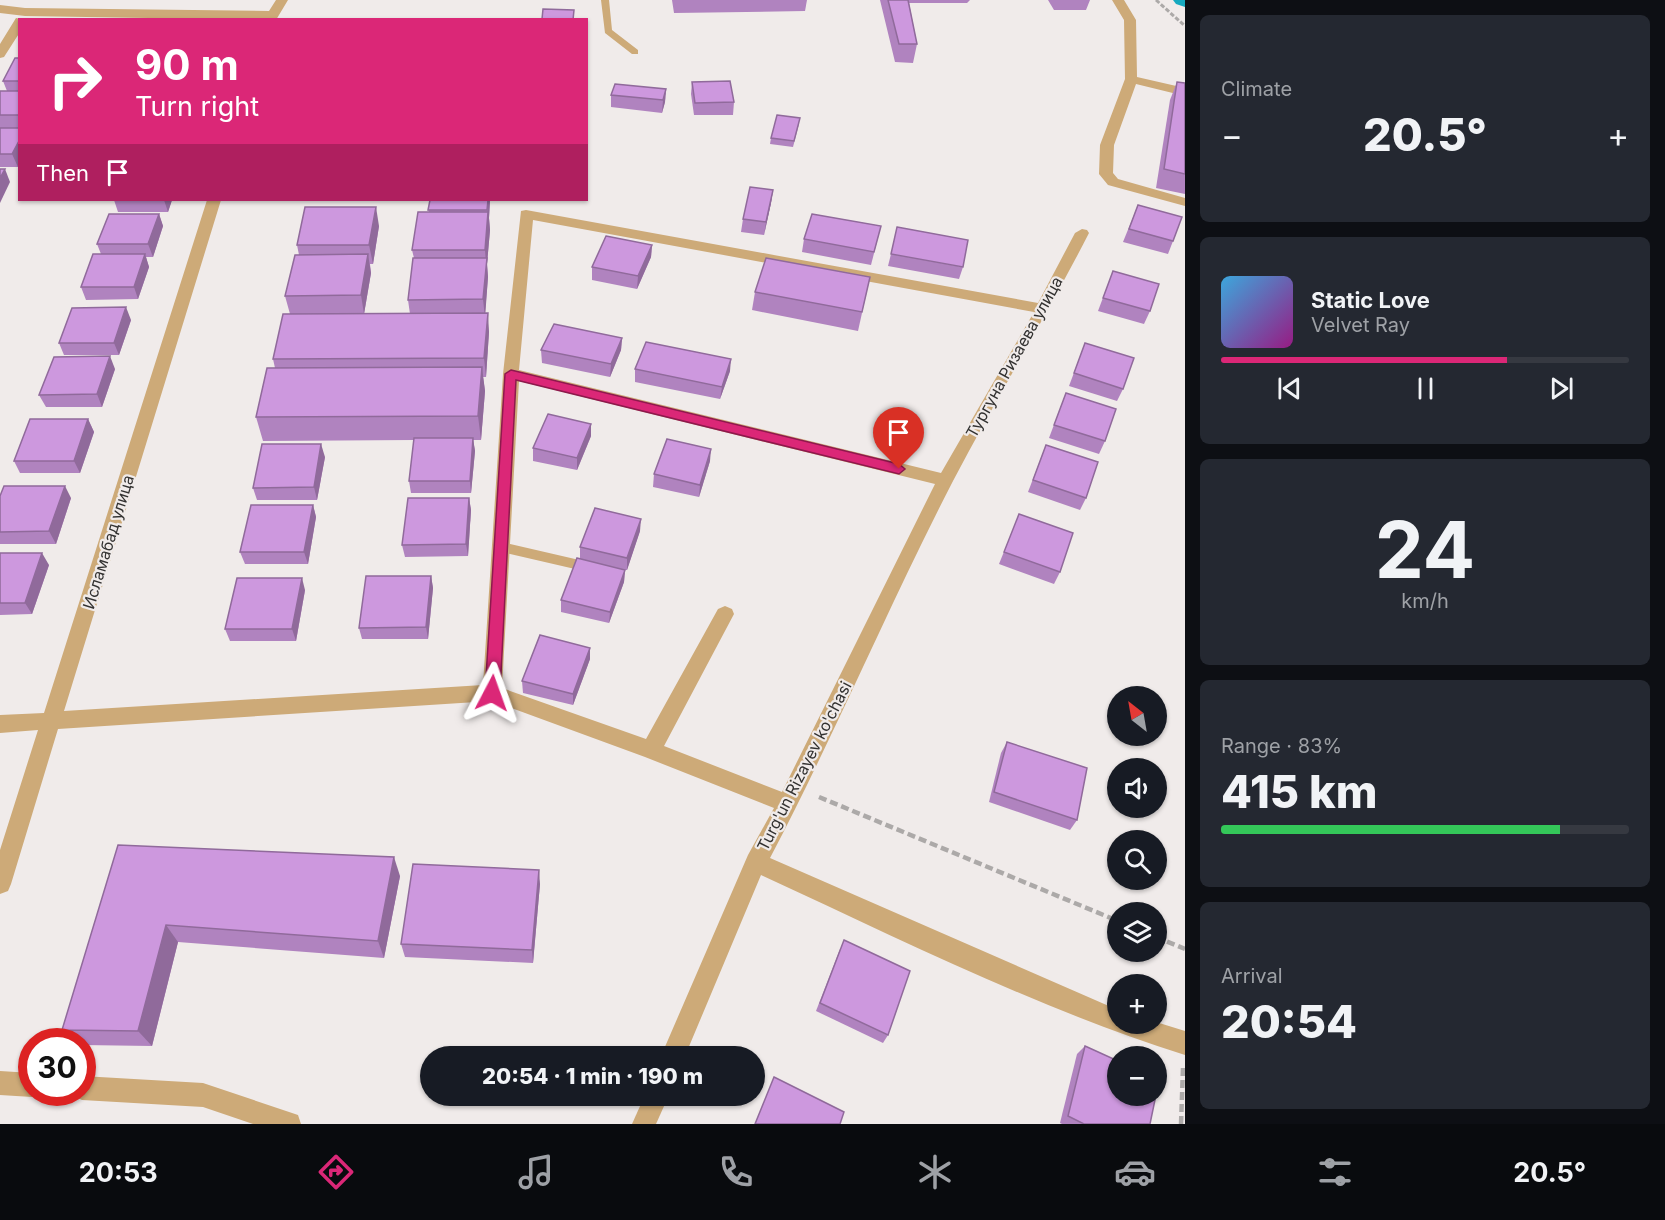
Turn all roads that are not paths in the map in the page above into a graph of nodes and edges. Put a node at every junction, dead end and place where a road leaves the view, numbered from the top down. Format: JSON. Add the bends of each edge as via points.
{"nodes":[{"id":1,"x":282,"y":0,"type":"edge"},
{"id":2,"x":605,"y":0,"type":"edge"},
{"id":3,"x":1118,"y":0,"type":"edge"},
{"id":4,"x":0,"y":9,"type":"edge"},
{"id":5,"x":22,"y":17,"type":"edge"},
{"id":6,"x":271,"y":17,"type":"edge"},
{"id":7,"x":18,"y":24,"type":"edge"},
{"id":8,"x":635,"y":52,"type":"dead end"},
{"id":9,"x":0,"y":54,"type":"edge"},
{"id":10,"x":1131,"y":79,"type":"junction"},
{"id":11,"x":1185,"y":92,"type":"edge"},
{"id":12,"x":214,"y":201,"type":"edge"},
{"id":13,"x":1185,"y":202,"type":"edge"},
{"id":14,"x":1082,"y":233,"type":"dead end"},
{"id":15,"x":1043,"y":309,"type":"junction"},
{"id":16,"x":511,"y":374,"type":"junction"},
{"id":17,"x":945,"y":480,"type":"junction"},
{"id":18,"x":502,"y":547,"type":"junction"},
{"id":19,"x":575,"y":564,"type":"edge"},
{"id":20,"x":725,"y":614,"type":"dead end"},
{"id":21,"x":492,"y":693,"type":"junction"},
{"id":22,"x":52,"y":721,"type":"junction"},
{"id":23,"x":0,"y":724,"type":"edge"},
{"id":24,"x":651,"y":750,"type":"junction"},
{"id":25,"x":791,"y":795,"type":"junction"},
{"id":26,"x":756,"y":862,"type":"junction"},
{"id":27,"x":0,"y":884,"type":"edge"},
{"id":28,"x":1107,"y":1017,"type":"edge"},
{"id":29,"x":1157,"y":1034,"type":"edge"},
{"id":30,"x":1185,"y":1043,"type":"edge"},
{"id":31,"x":677,"y":1046,"type":"edge"},
{"id":32,"x":0,"y":1083,"type":"edge"},
{"id":33,"x":18,"y":1084,"type":"edge"},
{"id":34,"x":96,"y":1089,"type":"edge"},
{"id":35,"x":652,"y":1106,"type":"edge"},
{"id":36,"x":290,"y":1124,"type":"edge"},
{"id":37,"x":644,"y":1124,"type":"edge"}],
"edges":[{"from":1,"to":6,"type":"street"},
{"from":2,"to":8,"type":"lane","via":[[608,31]]},
{"from":3,"to":10,"type":"street","via":[[1130,20]]},
{"from":4,"to":5,"type":"street"},
{"from":5,"to":6,"type":"street"},
{"from":7,"to":9,"type":"street"},
{"from":10,"to":11,"type":"street"},
{"from":10,"to":13,"type":"street","via":[[1107,145],[1106,174],[1113,182]]},
{"from":12,"to":22,"type":"street","name":"Исламабад улица"},
{"from":14,"to":15,"type":"street","name":"Тургуна Ризаева улица"},
{"from":15,"to":16,"type":"street","via":[[526,214]]},
{"from":15,"to":17,"type":"street","name":"Тургуна Ризаева улица"},
{"from":16,"to":17,"type":"street"},
{"from":16,"to":18,"type":"street"},
{"from":17,"to":25,"type":"street","name":"Turg'un Rizayev ko'chasi"},
{"from":18,"to":19,"type":"lane"},
{"from":18,"to":21,"type":"street"},
{"from":20,"to":24,"type":"street"},
{"from":21,"to":22,"type":"street"},
{"from":21,"to":24,"type":"street"},
{"from":22,"to":23,"type":"street"},
{"from":22,"to":27,"type":"street","name":"Исламабад улица"},
{"from":24,"to":25,"type":"street"},
{"from":25,"to":26,"type":"street","name":"Turg'un Rizayev ko'chasi"},
{"from":26,"to":28,"type":"street"},
{"from":26,"to":31,"type":"street","name":"Turg'un Rizayev ko'chasi"},
{"from":29,"to":30,"type":"street"},
{"from":32,"to":33,"type":"street"},
{"from":34,"to":36,"type":"street","via":[[203,1095]]},
{"from":35,"to":37,"type":"street"}]}
